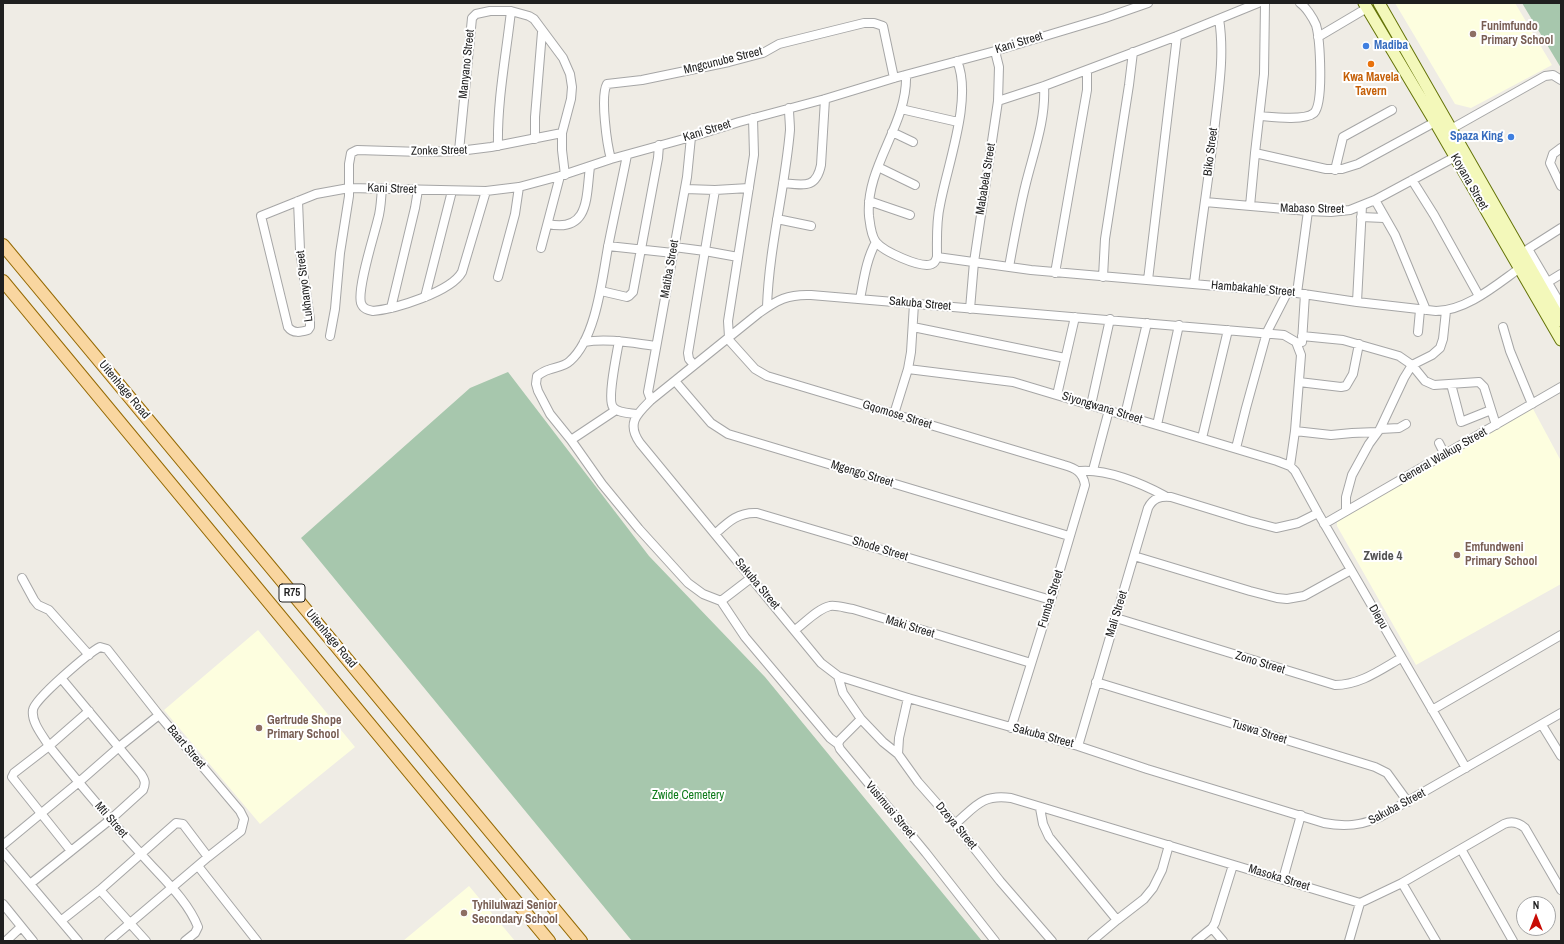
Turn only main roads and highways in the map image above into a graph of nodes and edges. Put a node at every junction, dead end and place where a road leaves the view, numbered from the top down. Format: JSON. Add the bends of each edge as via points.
{"nodes":[{"id":1,"x":1379,"y":3,"type":"edge"},
{"id":2,"x":1365,"y":6,"type":"edge"},
{"id":3,"x":3,"y":245,"type":"edge"},
{"id":4,"x":3,"y":281,"type":"edge"},
{"id":5,"x":1561,"y":321,"type":"edge"},
{"id":6,"x":1561,"y":340,"type":"edge"},
{"id":7,"x":549,"y":941,"type":"edge"},
{"id":8,"x":581,"y":941,"type":"edge"}],
"edges":[{"from":1,"to":5,"type":"main road","name":"Koyana Street"},
{"from":2,"to":6,"type":"main road","name":"Koyana Street"},
{"from":3,"to":8,"type":"main road","name":"Uitenhage Road","number":"R75"},
{"from":4,"to":7,"type":"main road","name":"Uitenhage Road","number":"R75"}]}
